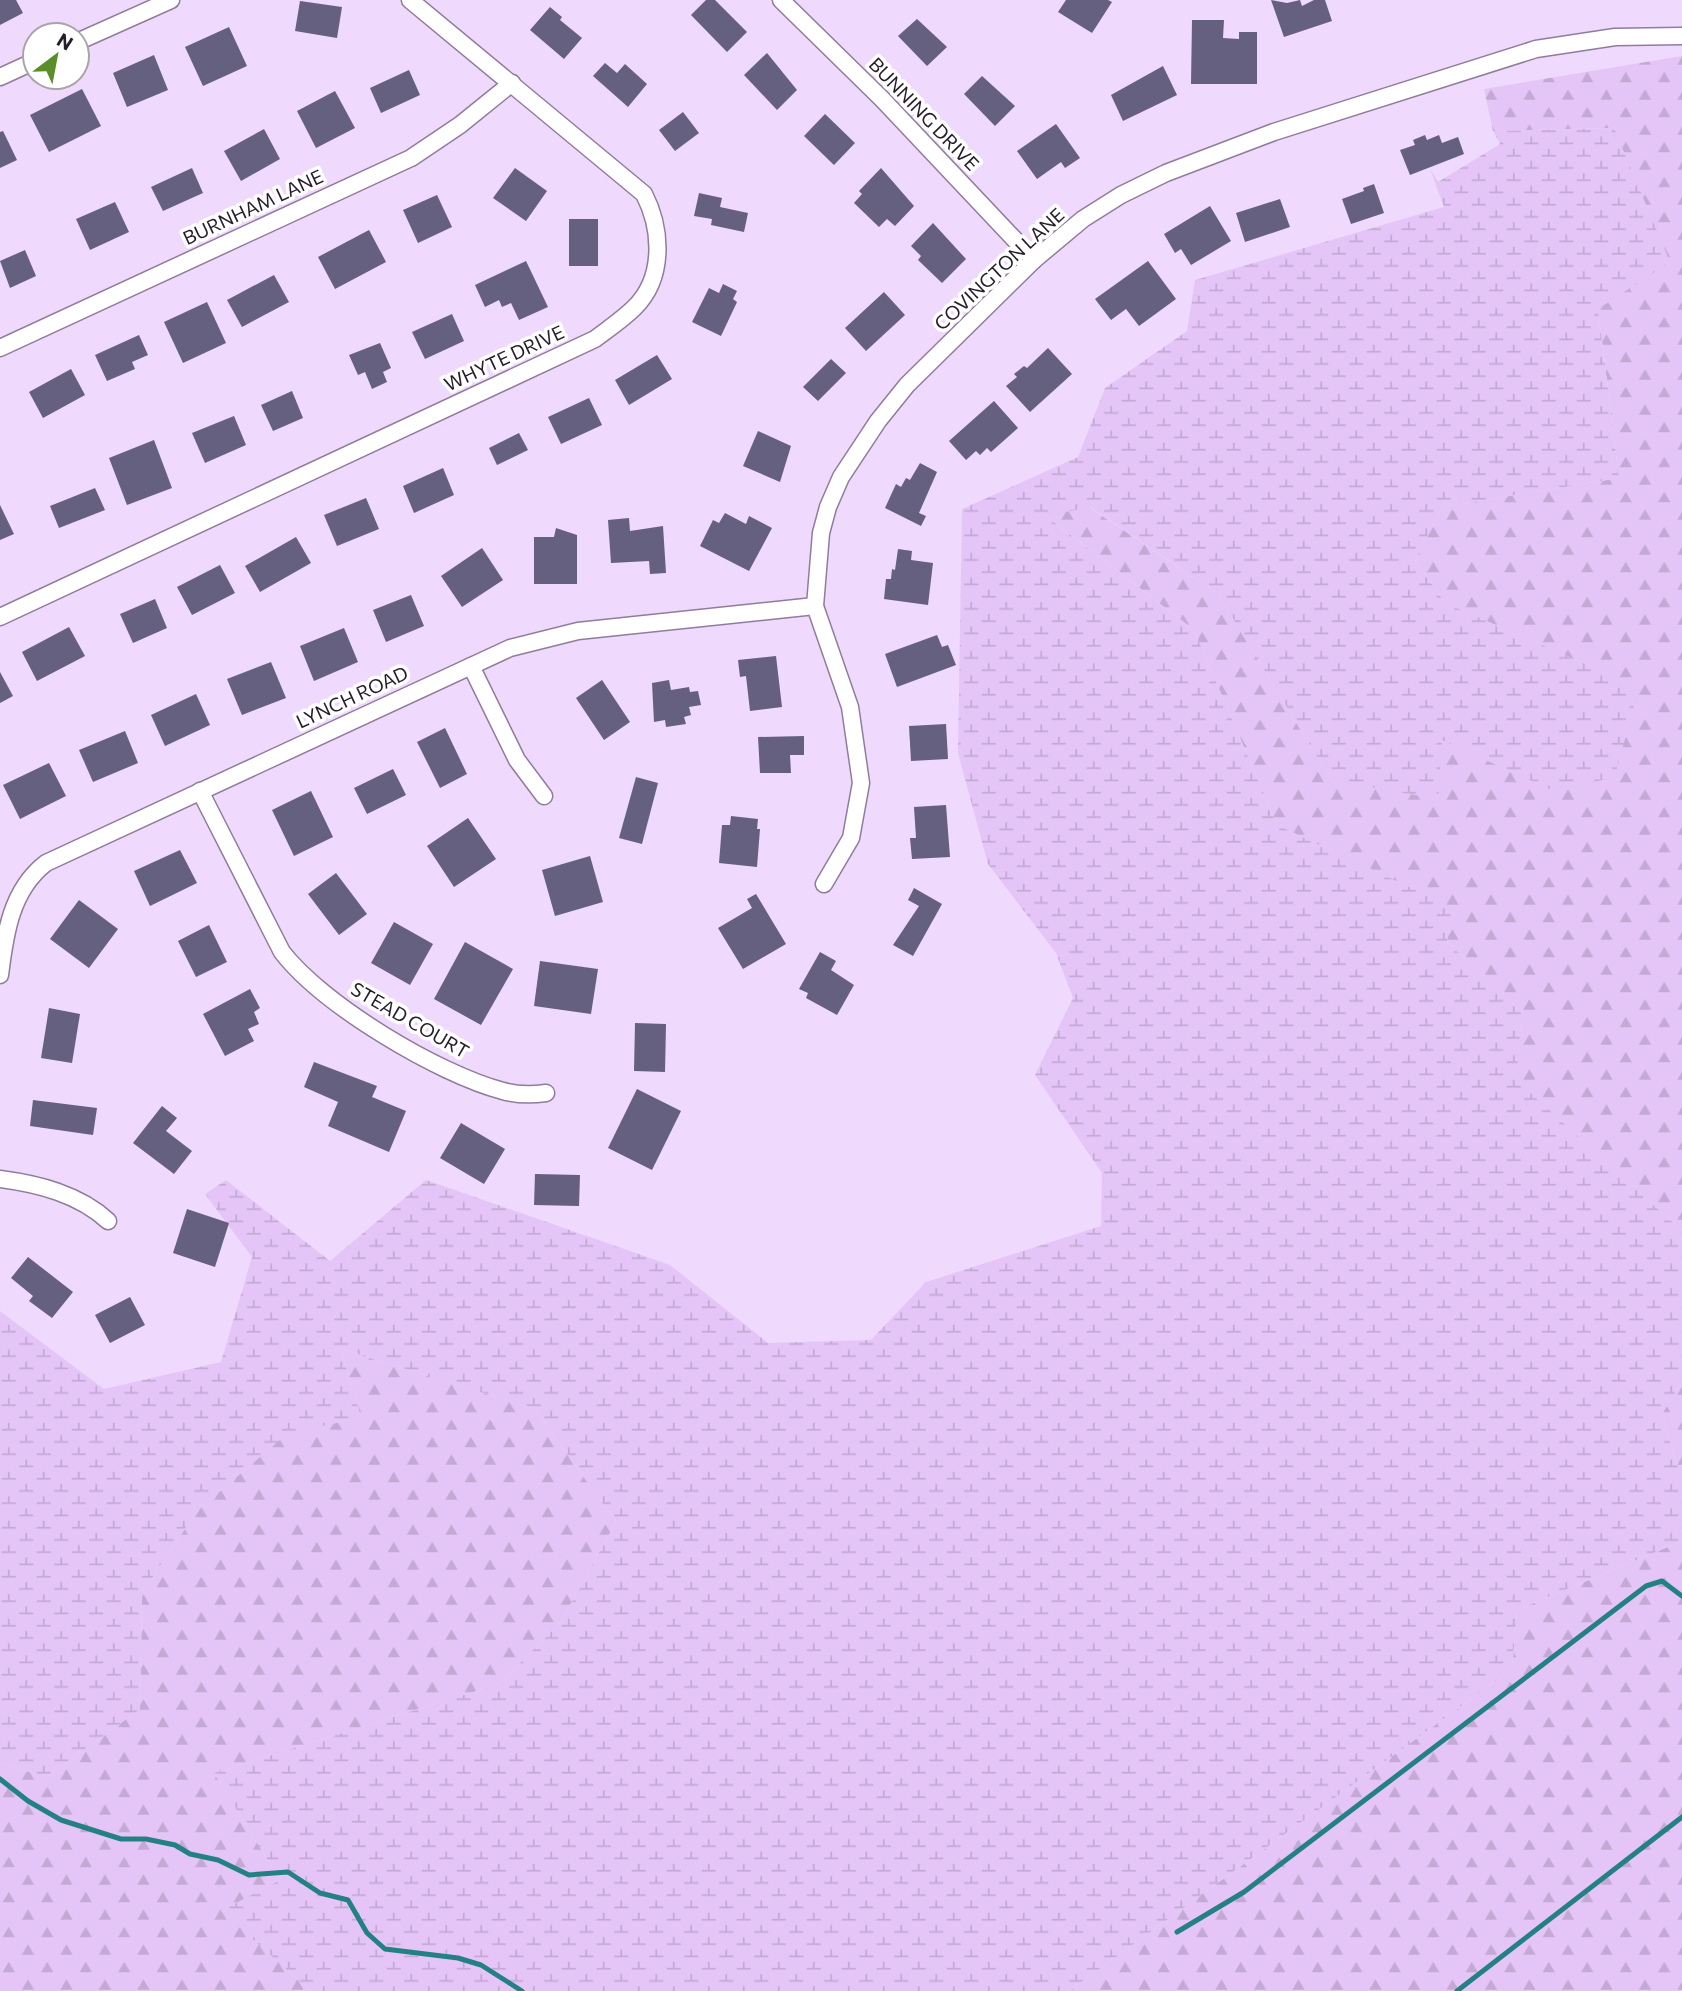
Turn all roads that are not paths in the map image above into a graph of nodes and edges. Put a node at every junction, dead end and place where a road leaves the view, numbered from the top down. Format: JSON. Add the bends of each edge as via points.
{"nodes":[{"id":1,"x":410,"y":0,"type":"edge"},
{"id":2,"x":781,"y":0,"type":"edge"},
{"id":3,"x":163,"y":2,"type":"edge"},
{"id":4,"x":91,"y":35,"type":"edge"},
{"id":5,"x":1682,"y":36,"type":"edge"},
{"id":6,"x":21,"y":67,"type":"edge"},
{"id":7,"x":0,"y":77,"type":"edge"},
{"id":8,"x":512,"y":83,"type":"junction"},
{"id":9,"x":1034,"y":260,"type":"junction"},
{"id":10,"x":0,"y":348,"type":"edge"},
{"id":11,"x":815,"y":606,"type":"junction"},
{"id":12,"x":0,"y":617,"type":"edge"},
{"id":13,"x":471,"y":666,"type":"junction"},
{"id":14,"x":200,"y":791,"type":"junction"},
{"id":15,"x":544,"y":796,"type":"dead end"},
{"id":16,"x":824,"y":884,"type":"dead end"},
{"id":17,"x":0,"y":975,"type":"edge"},
{"id":18,"x":546,"y":1093,"type":"dead end"},
{"id":19,"x":0,"y":1179,"type":"edge"},
{"id":20,"x":108,"y":1221,"type":"dead end"}],
"edges":[{"from":1,"to":8,"type":"street","name":"WHYTE DRIVE"},
{"from":2,"to":9,"type":"street","name":"BUNNING DRIVE"},
{"from":3,"to":4,"type":"street"},
{"from":5,"to":9,"type":"street","name":"COVINGTON LANE","via":[[1615,37],[1536,49],[1274,132],[1121,195],[1083,219]]},
{"from":6,"to":7,"type":"street"},
{"from":8,"to":10,"type":"street","name":"BURNHAM LANE","via":[[411,158]]},
{"from":8,"to":12,"type":"street","name":"WHYTE DRIVE","via":[[644,194],[657,225],[658,248],[656,269],[635,307],[595,339]]},
{"from":9,"to":11,"type":"street","name":"COVINGTON LANE","via":[[907,385],[841,477],[821,533]]},
{"from":11,"to":13,"type":"street","name":"LYNCH ROAD","via":[[578,631],[530,641]]},
{"from":11,"to":16,"type":"street","name":"COVINGTON LANE","via":[[850,707],[861,783],[851,838]]},
{"from":13,"to":14,"type":"street","name":"LYNCH ROAD"},
{"from":13,"to":15,"type":"street","via":[[517,760]]},
{"from":14,"to":17,"type":"street","name":"LYNCH ROAD","via":[[35,872],[13,909]]},
{"from":14,"to":18,"type":"street","name":"STEAD COURT","via":[[295,969],[354,1015],[424,1057],[505,1092]]},
{"from":19,"to":20,"type":"street","via":[[68,1195]]}]}
